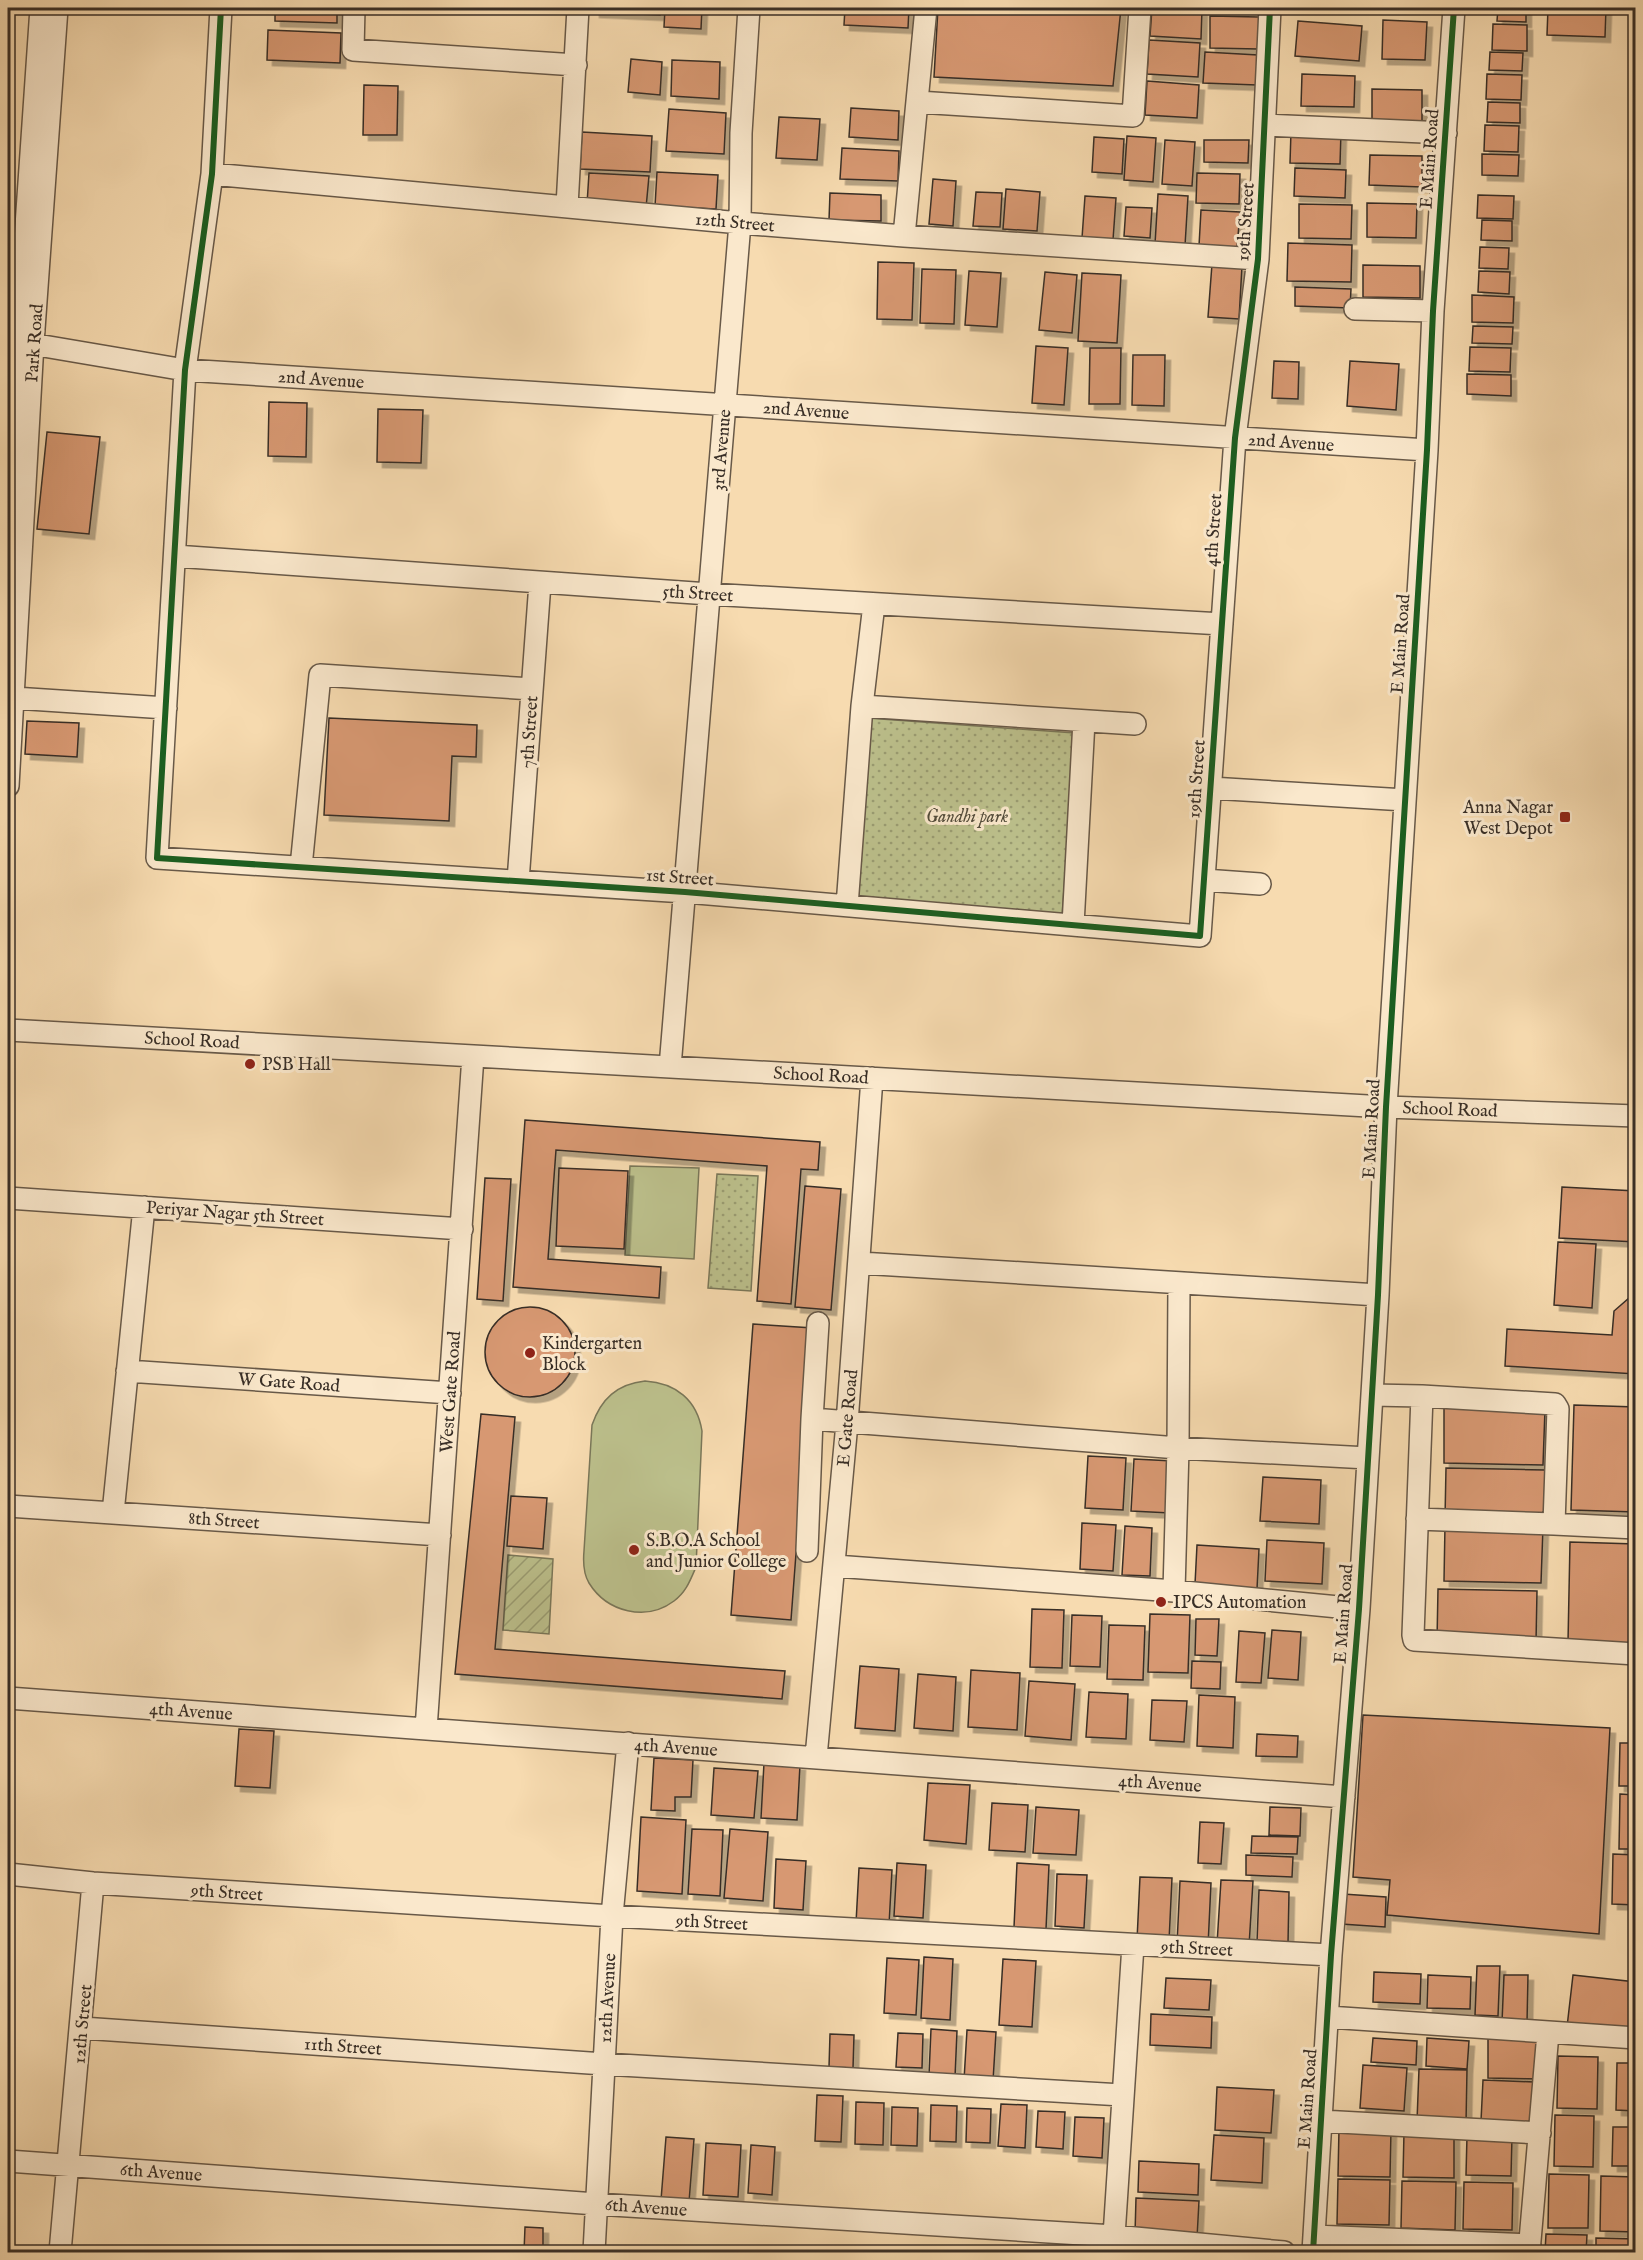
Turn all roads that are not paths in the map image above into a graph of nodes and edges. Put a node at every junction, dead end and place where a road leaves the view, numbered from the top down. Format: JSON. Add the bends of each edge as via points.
{"nodes":[{"id":1,"x":41,"y":8,"type":"edge"},
{"id":2,"x":57,"y":8,"type":"edge"},
{"id":3,"x":221,"y":8,"type":"edge"},
{"id":4,"x":354,"y":8,"type":"edge"},
{"id":5,"x":578,"y":8,"type":"edge"},
{"id":6,"x":749,"y":8,"type":"edge"},
{"id":7,"x":926,"y":8,"type":"edge"},
{"id":8,"x":1140,"y":8,"type":"edge"},
{"id":9,"x":1270,"y":8,"type":"edge"},
{"id":10,"x":1454,"y":8,"type":"edge"},
{"id":11,"x":576,"y":65,"type":"junction"},
{"id":12,"x":918,"y":102,"type":"junction"},
{"id":13,"x":1266,"y":125,"type":"junction"},
{"id":14,"x":1446,"y":133,"type":"junction"},
{"id":15,"x":212,"y":174,"type":"junction"},
{"id":16,"x":567,"y":207,"type":"junction"},
{"id":17,"x":740,"y":223,"type":"junction"},
{"id":18,"x":904,"y":236,"type":"junction"},
{"id":19,"x":1258,"y":259,"type":"junction"},
{"id":20,"x":1355,"y":309,"type":"dead end"},
{"id":21,"x":1433,"y":311,"type":"junction"},
{"id":22,"x":20,"y":341,"type":"edge"},
{"id":23,"x":186,"y":370,"type":"junction"},
{"id":24,"x":725,"y":405,"type":"junction"},
{"id":25,"x":1235,"y":438,"type":"junction"},
{"id":26,"x":1427,"y":450,"type":"junction"},
{"id":27,"x":8,"y":488,"type":"edge"},
{"id":28,"x":175,"y":556,"type":"junction"},
{"id":29,"x":540,"y":582,"type":"junction"},
{"id":30,"x":709,"y":594,"type":"junction"},
{"id":31,"x":874,"y":604,"type":"junction"},
{"id":32,"x":1222,"y":624,"type":"junction"},
{"id":33,"x":532,"y":690,"type":"junction"},
{"id":34,"x":14,"y":698,"type":"junction"},
{"id":35,"x":862,"y":706,"type":"junction"},
{"id":36,"x":166,"y":708,"type":"junction"},
{"id":37,"x":1084,"y":722,"type":"junction"},
{"id":38,"x":1135,"y":724,"type":"dead end"},
{"id":39,"x":8,"y":786,"type":"edge"},
{"id":40,"x":1211,"y":788,"type":"junction"},
{"id":41,"x":1405,"y":800,"type":"junction"},
{"id":42,"x":301,"y":867,"type":"junction"},
{"id":43,"x":1204,"y":880,"type":"junction"},
{"id":44,"x":518,"y":881,"type":"junction"},
{"id":45,"x":1260,"y":884,"type":"dead end"},
{"id":46,"x":685,"y":892,"type":"junction"},
{"id":47,"x":847,"y":906,"type":"junction"},
{"id":48,"x":1073,"y":925,"type":"junction"},
{"id":49,"x":1200,"y":936,"type":"joint"},
{"id":50,"x":8,"y":1030,"type":"edge"},
{"id":51,"x":473,"y":1056,"type":"junction"},
{"id":52,"x":670,"y":1067,"type":"junction"},
{"id":53,"x":872,"y":1078,"type":"junction"},
{"id":54,"x":1386,"y":1107,"type":"junction"},
{"id":55,"x":1635,"y":1116,"type":"edge"},
{"id":56,"x":8,"y":1198,"type":"edge"},
{"id":57,"x":144,"y":1207,"type":"junction"},
{"id":58,"x":462,"y":1229,"type":"junction"},
{"id":59,"x":860,"y":1263,"type":"junction"},
{"id":60,"x":1179,"y":1283,"type":"junction"},
{"id":61,"x":1378,"y":1295,"type":"junction"},
{"id":62,"x":818,"y":1323,"type":"dead end"},
{"id":63,"x":127,"y":1371,"type":"junction"},
{"id":64,"x":450,"y":1393,"type":"junction"},
{"id":65,"x":1372,"y":1395,"type":"junction"},
{"id":66,"x":1422,"y":1396,"type":"junction"},
{"id":67,"x":813,"y":1419,"type":"junction"},
{"id":68,"x":847,"y":1423,"type":"junction"},
{"id":69,"x":1178,"y":1448,"type":"junction"},
{"id":70,"x":1368,"y":1458,"type":"junction"},
{"id":71,"x":8,"y":1506,"type":"edge"},
{"id":72,"x":113,"y":1513,"type":"junction"},
{"id":73,"x":1417,"y":1519,"type":"junction"},
{"id":74,"x":1554,"y":1524,"type":"junction"},
{"id":75,"x":1635,"y":1528,"type":"edge"},
{"id":76,"x":440,"y":1535,"type":"junction"},
{"id":77,"x":807,"y":1551,"type":"dead end"},
{"id":78,"x":835,"y":1566,"type":"junction"},
{"id":79,"x":1174,"y":1591,"type":"junction"},
{"id":80,"x":1359,"y":1609,"type":"junction"},
{"id":81,"x":1635,"y":1654,"type":"edge"},
{"id":82,"x":8,"y":1698,"type":"edge"},
{"id":83,"x":426,"y":1729,"type":"junction"},
{"id":84,"x":628,"y":1743,"type":"junction"},
{"id":85,"x":816,"y":1757,"type":"junction"},
{"id":86,"x":1344,"y":1797,"type":"junction"},
{"id":87,"x":8,"y":1874,"type":"edge"},
{"id":88,"x":93,"y":1883,"type":"junction"},
{"id":89,"x":612,"y":1916,"type":"junction"},
{"id":90,"x":1133,"y":1945,"type":"junction"},
{"id":91,"x":1331,"y":1956,"type":"junction"},
{"id":92,"x":1328,"y":2017,"type":"junction"},
{"id":93,"x":82,"y":2028,"type":"junction"},
{"id":94,"x":1548,"y":2033,"type":"junction"},
{"id":95,"x":1635,"y":2038,"type":"edge"},
{"id":96,"x":604,"y":2064,"type":"junction"},
{"id":97,"x":1122,"y":2095,"type":"junction"},
{"id":98,"x":1321,"y":2121,"type":"junction"},
{"id":99,"x":1540,"y":2133,"type":"junction"},
{"id":100,"x":8,"y":2161,"type":"edge"},
{"id":101,"x":69,"y":2165,"type":"junction"},
{"id":102,"x":596,"y":2204,"type":"junction"},
{"id":103,"x":1114,"y":2236,"type":"junction"},
{"id":104,"x":1313,"y":2244,"type":"edge"},
{"id":105,"x":1530,"y":2249,"type":"edge"},
{"id":106,"x":60,"y":2253,"type":"edge"},
{"id":107,"x":594,"y":2253,"type":"edge"},
{"id":108,"x":1284,"y":2253,"type":"edge"}],
"edges":[{"from":1,"to":22,"type":"street","name":"Park Road"},
{"from":2,"to":22,"type":"street","name":"Park Road"},
{"from":3,"to":15,"type":"street"},
{"from":4,"to":11,"type":"street","via":[[352,50]]},
{"from":5,"to":11,"type":"street"},
{"from":6,"to":17,"type":"street","name":"3rd Avenue"},
{"from":7,"to":12,"type":"street"},
{"from":8,"to":12,"type":"street","via":[[1133,116]]},
{"from":9,"to":13,"type":"street","name":"19th Street"},
{"from":10,"to":14,"type":"street","name":"E Main Road"},
{"from":11,"to":16,"type":"street"},
{"from":12,"to":18,"type":"street"},
{"from":13,"to":14,"type":"street"},
{"from":13,"to":19,"type":"street","name":"19th Street"},
{"from":14,"to":21,"type":"street","name":"E Main Road"},
{"from":15,"to":16,"type":"street","name":"12th Street"},
{"from":15,"to":23,"type":"street"},
{"from":16,"to":17,"type":"street","name":"12th Street"},
{"from":17,"to":18,"type":"street","name":"12th Street"},
{"from":17,"to":24,"type":"street","name":"3rd Avenue"},
{"from":18,"to":19,"type":"street","name":"12th Street"},
{"from":19,"to":25,"type":"street","name":"19th Street"},
{"from":20,"to":21,"type":"street"},
{"from":21,"to":26,"type":"street","name":"E Main Road"},
{"from":22,"to":23,"type":"street","name":"2nd Avenue"},
{"from":22,"to":27,"type":"street","name":"Park Road"},
{"from":22,"to":34,"type":"street","name":"Park Road"},
{"from":23,"to":24,"type":"street","name":"2nd Avenue"},
{"from":23,"to":28,"type":"street"},
{"from":24,"to":25,"type":"street","name":"2nd Avenue"},
{"from":24,"to":30,"type":"street","name":"3rd Avenue"},
{"from":25,"to":26,"type":"street","name":"2nd Avenue"},
{"from":25,"to":32,"type":"street","name":"4th Street"},
{"from":26,"to":41,"type":"street","name":"E Main Road"},
{"from":28,"to":29,"type":"street","name":"5th Street"},
{"from":28,"to":36,"type":"street"},
{"from":29,"to":30,"type":"street","name":"5th Street"},
{"from":29,"to":33,"type":"street","name":"7th Street"},
{"from":30,"to":31,"type":"street","name":"5th Street"},
{"from":30,"to":46,"type":"street","name":"3rd Avenue"},
{"from":31,"to":32,"type":"street","name":"5th Street"},
{"from":31,"to":35,"type":"street"},
{"from":32,"to":40,"type":"street","name":"19th Street"},
{"from":33,"to":42,"type":"street","via":[[320,675]]},
{"from":33,"to":44,"type":"street","name":"7th Street"},
{"from":34,"to":36,"type":"street"},
{"from":34,"to":39,"type":"street","name":"Park Road"},
{"from":35,"to":37,"type":"street"},
{"from":35,"to":47,"type":"street"},
{"from":36,"to":42,"type":"street","name":"1st Street","via":[[157,858]]},
{"from":37,"to":38,"type":"street"},
{"from":37,"to":48,"type":"street"},
{"from":40,"to":41,"type":"street"},
{"from":40,"to":43,"type":"street","name":"19th Street"},
{"from":41,"to":54,"type":"street","name":"E Main Road"},
{"from":42,"to":44,"type":"street","name":"1st Street"},
{"from":43,"to":45,"type":"street"},
{"from":43,"to":49,"type":"street","name":"19th Street"},
{"from":44,"to":46,"type":"street","name":"1st Street"},
{"from":46,"to":47,"type":"street","name":"1st Street"},
{"from":46,"to":52,"type":"street","name":"3rd Avenue"},
{"from":47,"to":48,"type":"street","name":"1st Street"},
{"from":48,"to":49,"type":"street","name":"1st Street"},
{"from":50,"to":51,"type":"street","name":"School Road"},
{"from":51,"to":52,"type":"street","name":"School Road"},
{"from":51,"to":58,"type":"street","name":"West Gate Road"},
{"from":52,"to":53,"type":"street","name":"School Road"},
{"from":53,"to":54,"type":"street","name":"School Road"},
{"from":53,"to":59,"type":"street","name":"E Gate Road"},
{"from":54,"to":55,"type":"street","name":"School Road"},
{"from":54,"to":61,"type":"street","name":"E Main Road"},
{"from":56,"to":57,"type":"street","name":"Periyar Nagar 5th Street"},
{"from":57,"to":58,"type":"street","name":"Periyar Nagar 5th Street"},
{"from":57,"to":63,"type":"street"},
{"from":58,"to":64,"type":"street","name":"West Gate Road"},
{"from":59,"to":60,"type":"street"},
{"from":59,"to":68,"type":"street","name":"E Gate Road"},
{"from":60,"to":61,"type":"street"},
{"from":60,"to":69,"type":"street"},
{"from":61,"to":65,"type":"street","name":"E Main Road"},
{"from":62,"to":67,"type":"street"},
{"from":63,"to":64,"type":"street","name":"W Gate Road"},
{"from":63,"to":72,"type":"street"},
{"from":64,"to":76,"type":"street","name":"West Gate Road"},
{"from":65,"to":66,"type":"street"},
{"from":65,"to":70,"type":"street","name":"E Main Road"},
{"from":66,"to":73,"type":"street"},
{"from":66,"to":74,"type":"street","via":[[1555,1404],[1558,1409]]},
{"from":67,"to":68,"type":"street"},
{"from":67,"to":77,"type":"street"},
{"from":68,"to":69,"type":"street"},
{"from":68,"to":78,"type":"street","name":"E Gate Road"},
{"from":69,"to":70,"type":"street"},
{"from":69,"to":79,"type":"street"},
{"from":70,"to":80,"type":"street","name":"E Main Road"},
{"from":71,"to":72,"type":"street","name":"8th Street"},
{"from":72,"to":76,"type":"street","name":"8th Street"},
{"from":73,"to":74,"type":"street"},
{"from":73,"to":81,"type":"street","via":[[1414,1640]]},
{"from":74,"to":75,"type":"street"},
{"from":76,"to":83,"type":"street","name":"West Gate Road"},
{"from":78,"to":79,"type":"street"},
{"from":78,"to":85,"type":"street","name":"E Gate Road"},
{"from":79,"to":80,"type":"street"},
{"from":80,"to":86,"type":"street","name":"E Main Road"},
{"from":82,"to":83,"type":"street","name":"4th Avenue"},
{"from":83,"to":84,"type":"street","name":"4th Avenue"},
{"from":84,"to":85,"type":"street","name":"4th Avenue"},
{"from":84,"to":89,"type":"street","name":"12th Avenue"},
{"from":85,"to":86,"type":"street","name":"4th Avenue"},
{"from":86,"to":91,"type":"street","name":"E Main Road"},
{"from":87,"to":88,"type":"street","name":"9th Street"},
{"from":88,"to":89,"type":"street","name":"9th Street"},
{"from":88,"to":93,"type":"street","name":"12th Street"},
{"from":89,"to":90,"type":"street","name":"9th Street"},
{"from":89,"to":96,"type":"street","name":"12th Avenue"},
{"from":90,"to":91,"type":"street","name":"9th Street"},
{"from":90,"to":97,"type":"street"},
{"from":91,"to":92,"type":"street","name":"E Main Road"},
{"from":92,"to":94,"type":"street"},
{"from":92,"to":98,"type":"street","name":"E Main Road"},
{"from":93,"to":96,"type":"street","name":"11th Street"},
{"from":93,"to":101,"type":"street","name":"12th Street"},
{"from":94,"to":95,"type":"street"},
{"from":94,"to":99,"type":"street"},
{"from":96,"to":97,"type":"street","name":"11th Street"},
{"from":96,"to":102,"type":"street","name":"12th Avenue"},
{"from":97,"to":103,"type":"street"},
{"from":98,"to":99,"type":"street"},
{"from":98,"to":104,"type":"street","name":"E Main Road"},
{"from":99,"to":105,"type":"street"},
{"from":100,"to":101,"type":"street","name":"6th Avenue"},
{"from":101,"to":102,"type":"street","name":"6th Avenue"},
{"from":101,"to":106,"type":"street","name":"12th Street"},
{"from":102,"to":103,"type":"street","name":"6th Avenue"},
{"from":102,"to":107,"type":"street","name":"12th Avenue"},
{"from":103,"to":108,"type":"street","name":"6th Avenue"},
{"from":104,"to":105,"type":"street"}]}
